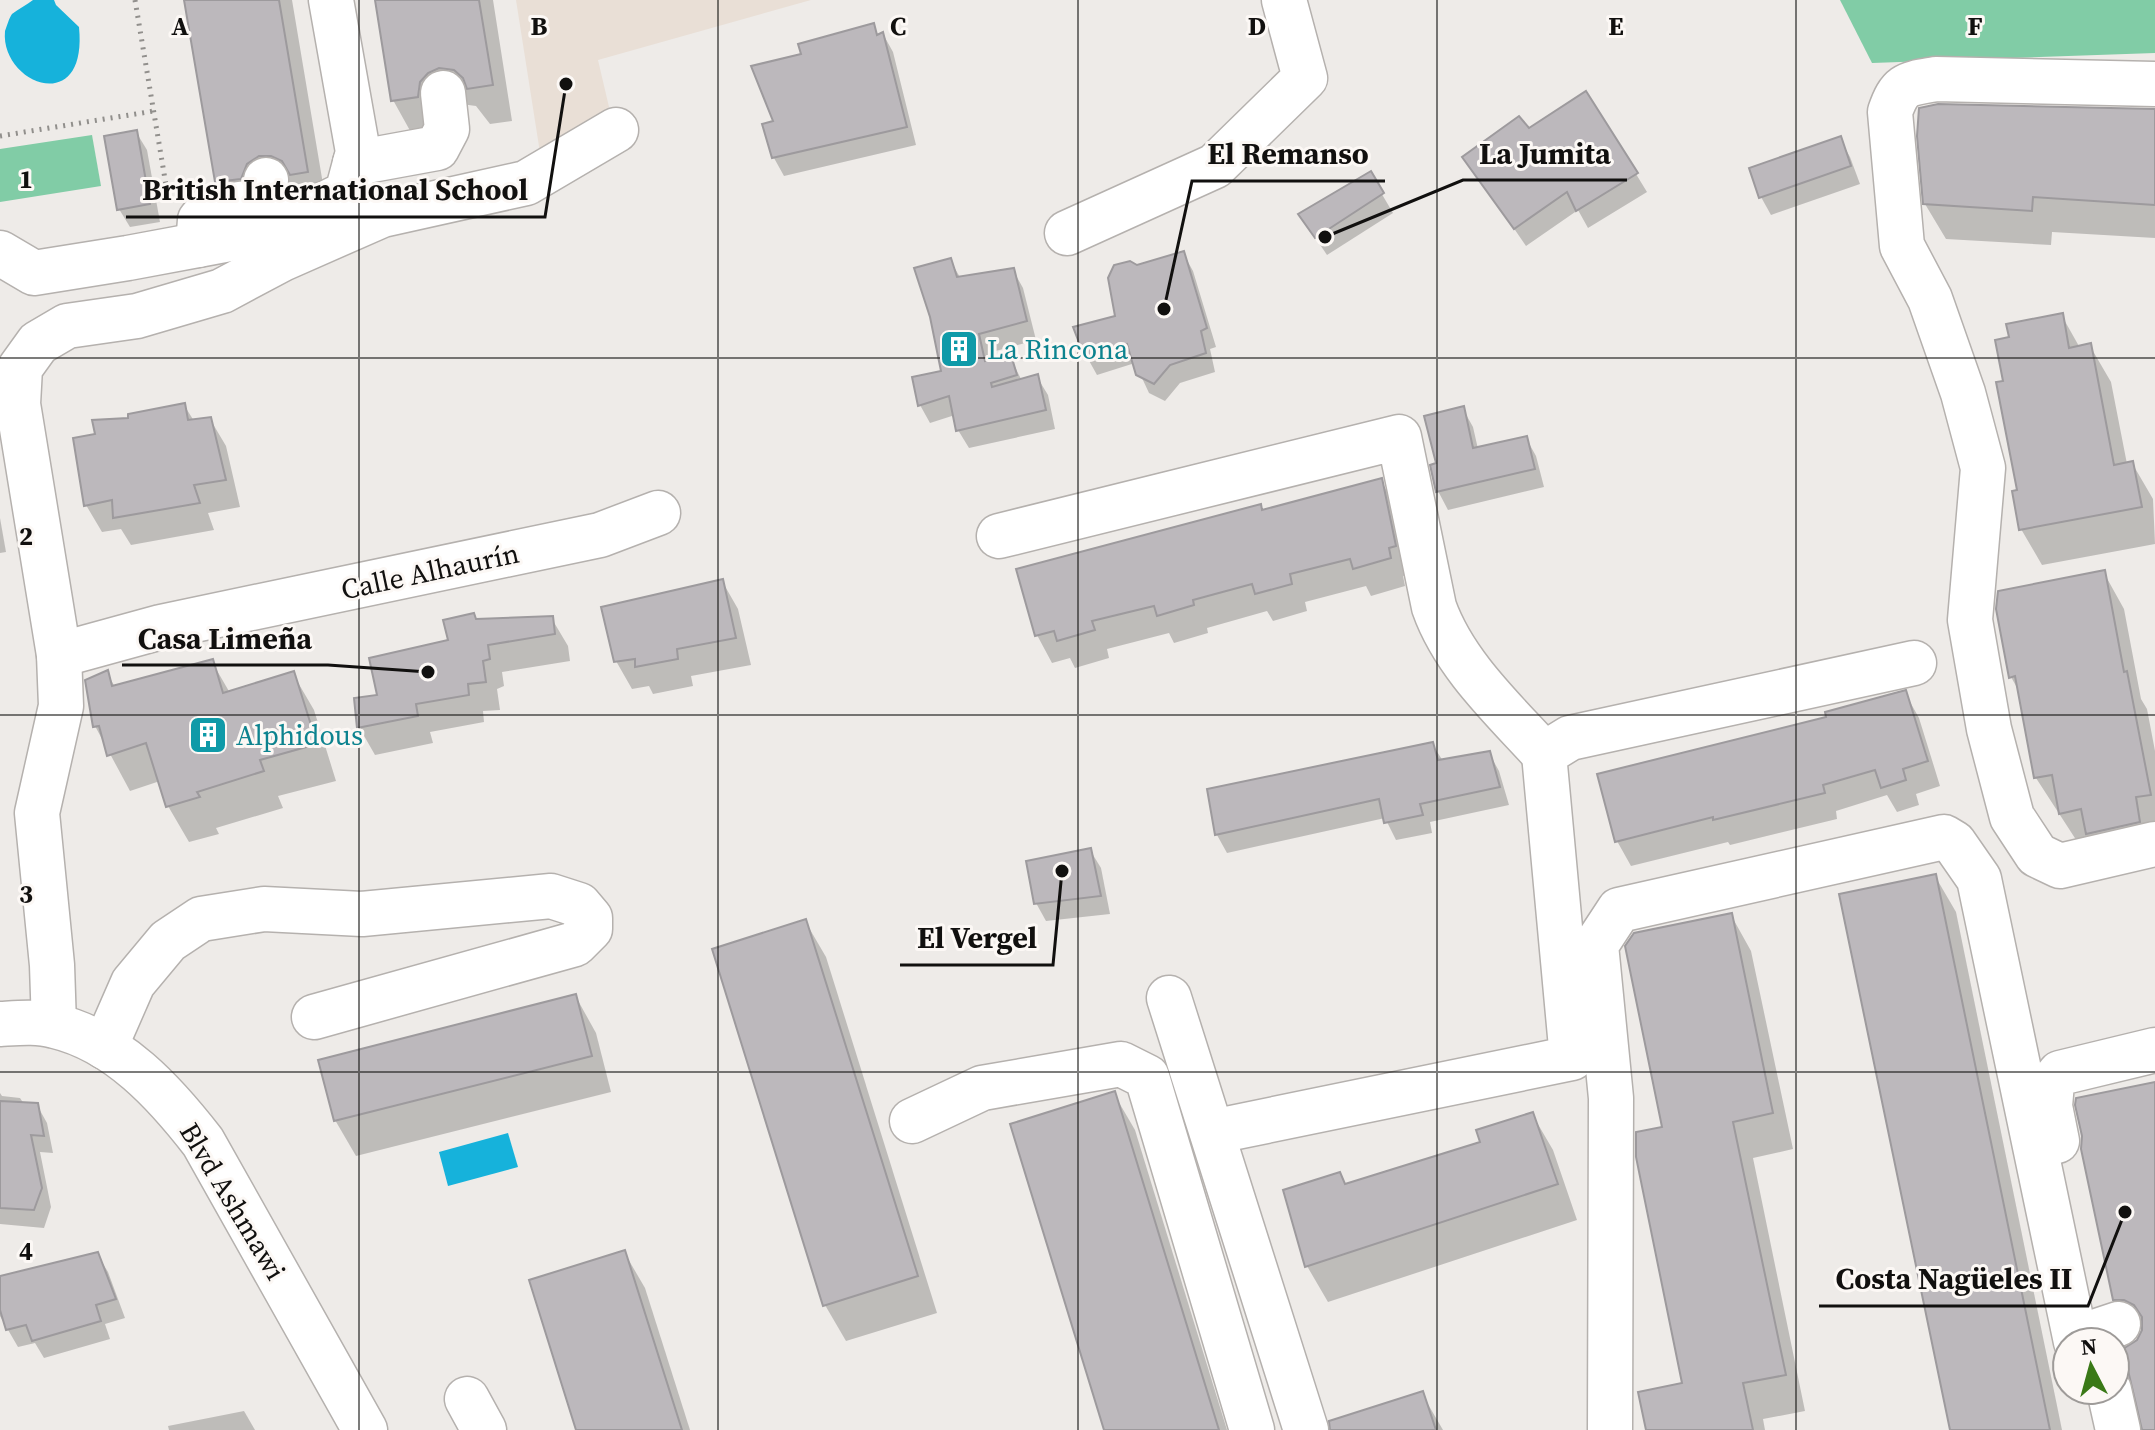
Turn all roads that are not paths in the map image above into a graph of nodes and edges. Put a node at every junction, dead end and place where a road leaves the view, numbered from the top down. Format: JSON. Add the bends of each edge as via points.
{"nodes":[{"id":1,"x":331,"y":0,"type":"edge"},
{"id":2,"x":1284,"y":0,"type":"edge"},
{"id":3,"x":2155,"y":84,"type":"edge"},
{"id":4,"x":443,"y":93,"type":"dead end"},
{"id":5,"x":616,"y":130,"type":"dead end"},
{"id":6,"x":355,"y":163,"type":"junction"},
{"id":7,"x":266,"y":180,"type":"dead end"},
{"id":8,"x":1067,"y":233,"type":"dead end"},
{"id":9,"x":188,"y":247,"type":"junction"},
{"id":10,"x":0,"y":253,"type":"edge"},
{"id":11,"x":128,"y":258,"type":"junction"},
{"id":12,"x":137,"y":316,"type":"junction"},
{"id":13,"x":658,"y":513,"type":"dead end"},
{"id":14,"x":999,"y":536,"type":"dead end"},
{"id":15,"x":59,"y":655,"type":"junction"},
{"id":16,"x":1914,"y":663,"type":"dead end"},
{"id":17,"x":1544,"y":754,"type":"junction"},
{"id":18,"x":2155,"y":844,"type":"edge"},
{"id":19,"x":1169,"y":998,"type":"dead end"},
{"id":20,"x":314,"y":1017,"type":"dead end"},
{"id":21,"x":0,"y":1024,"type":"edge"},
{"id":22,"x":54,"y":1025,"type":"junction"},
{"id":23,"x":105,"y":1047,"type":"junction"},
{"id":24,"x":2155,"y":1050,"type":"edge"},
{"id":25,"x":912,"y":1121,"type":"dead end"},
{"id":26,"x":1212,"y":1132,"type":"junction"},
{"id":27,"x":2096,"y":1326,"type":"edge"},
{"id":28,"x":2096,"y":1326,"type":"edge"},
{"id":29,"x":2089,"y":1406,"type":"edge"},
{"id":30,"x":2113,"y":1406,"type":"edge"},
{"id":31,"x":365,"y":1430,"type":"edge"},
{"id":32,"x":1252,"y":1430,"type":"edge"},
{"id":33,"x":1306,"y":1430,"type":"edge"},
{"id":34,"x":1610,"y":1430,"type":"edge"},
{"id":35,"x":2094,"y":1430,"type":"edge"},
{"id":36,"x":2118,"y":1430,"type":"edge"}],
"edges":[{"from":1,"to":6,"type":"street","via":[[358,152]]},
{"from":2,"to":8,"type":"street","via":[[1305,78],[1215,166]]},
{"from":3,"to":18,"type":"street","via":[[1936,79],[1896,92],[1890,112],[1902,246],[1930,299],[1983,468],[1970,620],[1989,729],[2012,817],[2037,855],[2060,866]]},
{"from":4,"to":6,"type":"street","via":[[447,129],[437,148]]},
{"from":5,"to":12,"type":"street","via":[[526,183],[382,215],[222,291]]},
{"from":6,"to":9,"type":"street","via":[[347,193],[268,232]]},
{"from":7,"to":9,"type":"street","via":[[262,201],[210,208]]},
{"from":9,"to":11,"type":"street"},
{"from":10,"to":11,"type":"street","via":[[34,273]]},
{"from":11,"to":12,"type":"street"},
{"from":12,"to":15,"type":"street","via":[[67,326],[38,343],[20,368],[18,404]]},
{"from":13,"to":15,"type":"street","name":"Calle Alhaurín","via":[[600,535],[161,627]]},
{"from":14,"to":17,"type":"street","via":[[1399,437],[1444,634]]},
{"from":15,"to":22,"type":"street","via":[[61,706],[37,813]]},
{"from":16,"to":17,"type":"street","via":[[1570,738]]},
{"from":17,"to":26,"type":"street","via":[[1572,1058]]},
{"from":19,"to":26,"type":"street"},
{"from":20,"to":23,"type":"street","via":[[575,944],[590,929],[590,918],[579,905],[551,896],[362,914],[264,909],[201,919],[168,941],[133,983]]},
{"from":21,"to":22,"type":"street","name":"Blvd Ashmawi"},
{"from":22,"to":23,"type":"street","name":"Blvd Ashmawi"},
{"from":23,"to":31,"type":"street","name":"Blvd Ashmawi","via":[[160,1092],[203,1142]]},
{"from":24,"to":27,"type":"street","via":[[2060,1073],[2052,1083],[2050,1106]]},
{"from":25,"to":32,"type":"street","via":[[982,1088],[1121,1064],[1147,1077]]},
{"from":26,"to":33,"type":"street"},
{"from":28,"to":34,"type":"street","via":[[1979,879],[1944,837],[1619,910],[1596,945],[1611,1098]]},
{"from":29,"to":35,"type":"street"},
{"from":30,"to":36,"type":"street"}]}
